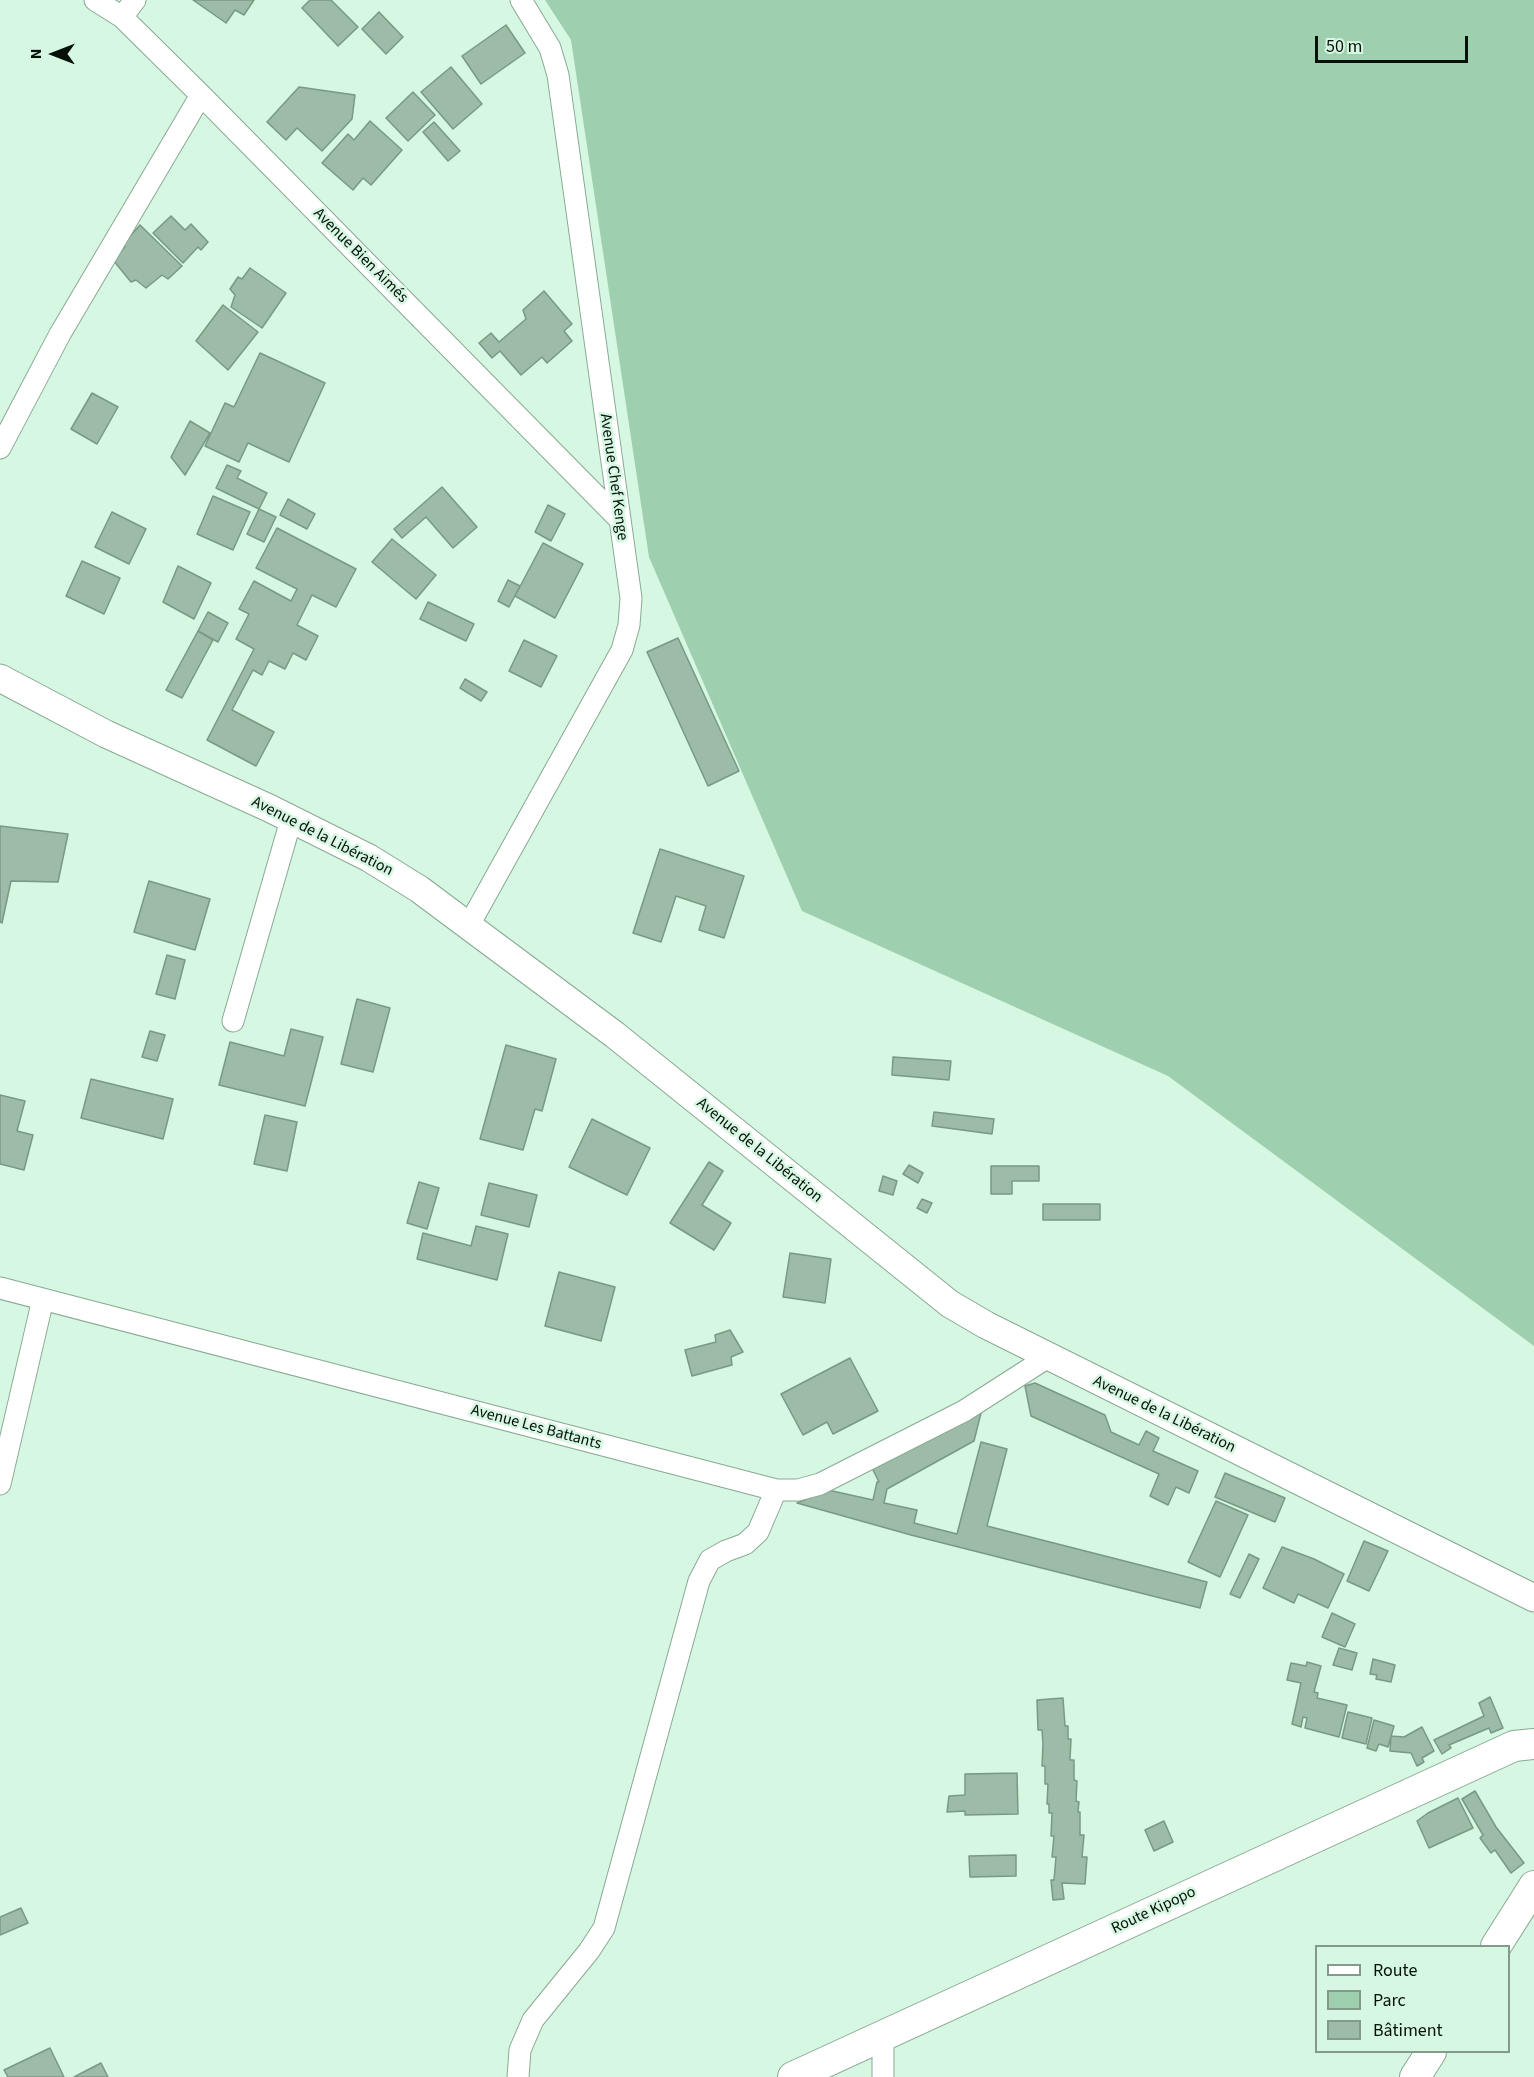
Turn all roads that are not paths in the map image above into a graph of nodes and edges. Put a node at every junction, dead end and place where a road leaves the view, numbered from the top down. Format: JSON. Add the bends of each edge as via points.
{"nodes":[{"id":1,"x":95,"y":0,"type":"edge"},
{"id":2,"x":135,"y":0,"type":"edge"},
{"id":3,"x":521,"y":0,"type":"edge"},
{"id":4,"x":122,"y":17,"type":"junction"},
{"id":5,"x":201,"y":95,"type":"junction"},
{"id":6,"x":0,"y":448,"type":"edge"},
{"id":7,"x":618,"y":518,"type":"junction"},
{"id":8,"x":0,"y":678,"type":"edge"},
{"id":9,"x":291,"y":820,"type":"junction"},
{"id":10,"x":469,"y":925,"type":"junction"},
{"id":11,"x":233,"y":1020,"type":"dead end"},
{"id":12,"x":0,"y":1288,"type":"edge"},
{"id":13,"x":43,"y":1299,"type":"junction"},
{"id":14,"x":1048,"y":1357,"type":"junction"},
{"id":15,"x":0,"y":1484,"type":"edge"},
{"id":16,"x":776,"y":1491,"type":"junction"},
{"id":17,"x":1534,"y":1598,"type":"edge"},
{"id":18,"x":1534,"y":1723,"type":"edge"},
{"id":19,"x":1524,"y":1745,"type":"edge"},
{"id":20,"x":1534,"y":1886,"type":"edge"},
{"id":21,"x":1497,"y":1945,"type":"edge"},
{"id":22,"x":883,"y":2035,"type":"junction"},
{"id":23,"x":1430,"y":2053,"type":"edge"},
{"id":24,"x":518,"y":2077,"type":"edge"},
{"id":25,"x":793,"y":2077,"type":"edge"},
{"id":26,"x":883,"y":2077,"type":"edge"},
{"id":27,"x":1415,"y":2077,"type":"edge"}],
"edges":[{"from":1,"to":4,"type":"street","name":"Avenue Bien Aimés"},
{"from":2,"to":4,"type":"street"},
{"from":3,"to":7,"type":"street","name":"Avenue Chef Kenge","via":[[550,48],[558,75]]},
{"from":4,"to":5,"type":"street","name":"Avenue Bien Aimés"},
{"from":5,"to":6,"type":"street","via":[[60,334]]},
{"from":5,"to":7,"type":"street","name":"Avenue Bien Aimés"},
{"from":7,"to":10,"type":"street","name":"Avenue Chef Kenge","via":[[631,598],[622,650]]},
{"from":8,"to":9,"type":"street","name":"Avenue de la Libération","via":[[106,734]]},
{"from":9,"to":10,"type":"street","name":"Avenue de la Libération","via":[[369,858]]},
{"from":9,"to":11,"type":"street"},
{"from":10,"to":14,"type":"street","name":"Avenue de la Libération","via":[[615,1035],[950,1304]]},
{"from":12,"to":13,"type":"street","name":"Avenue Les Battants"},
{"from":13,"to":15,"type":"street"},
{"from":13,"to":16,"type":"street","name":"Avenue Les Battants"},
{"from":14,"to":16,"type":"street","name":"Avenue Les Battants","via":[[964,1411],[820,1484]]},
{"from":14,"to":17,"type":"street","name":"Avenue de la Libération"},
{"from":16,"to":24,"type":"street","via":[[758,1532],[745,1544],[710,1560],[699,1581],[604,1928],[533,2020],[520,2050]]},
{"from":18,"to":19,"type":"main road","name":"Route Kipopo"},
{"from":19,"to":22,"type":"main road","name":"Route Kipopo"},
{"from":20,"to":21,"type":"main road"},
{"from":22,"to":25,"type":"main road","name":"Route Kipopo"},
{"from":22,"to":26,"type":"street"},
{"from":23,"to":27,"type":"main road"}]}
